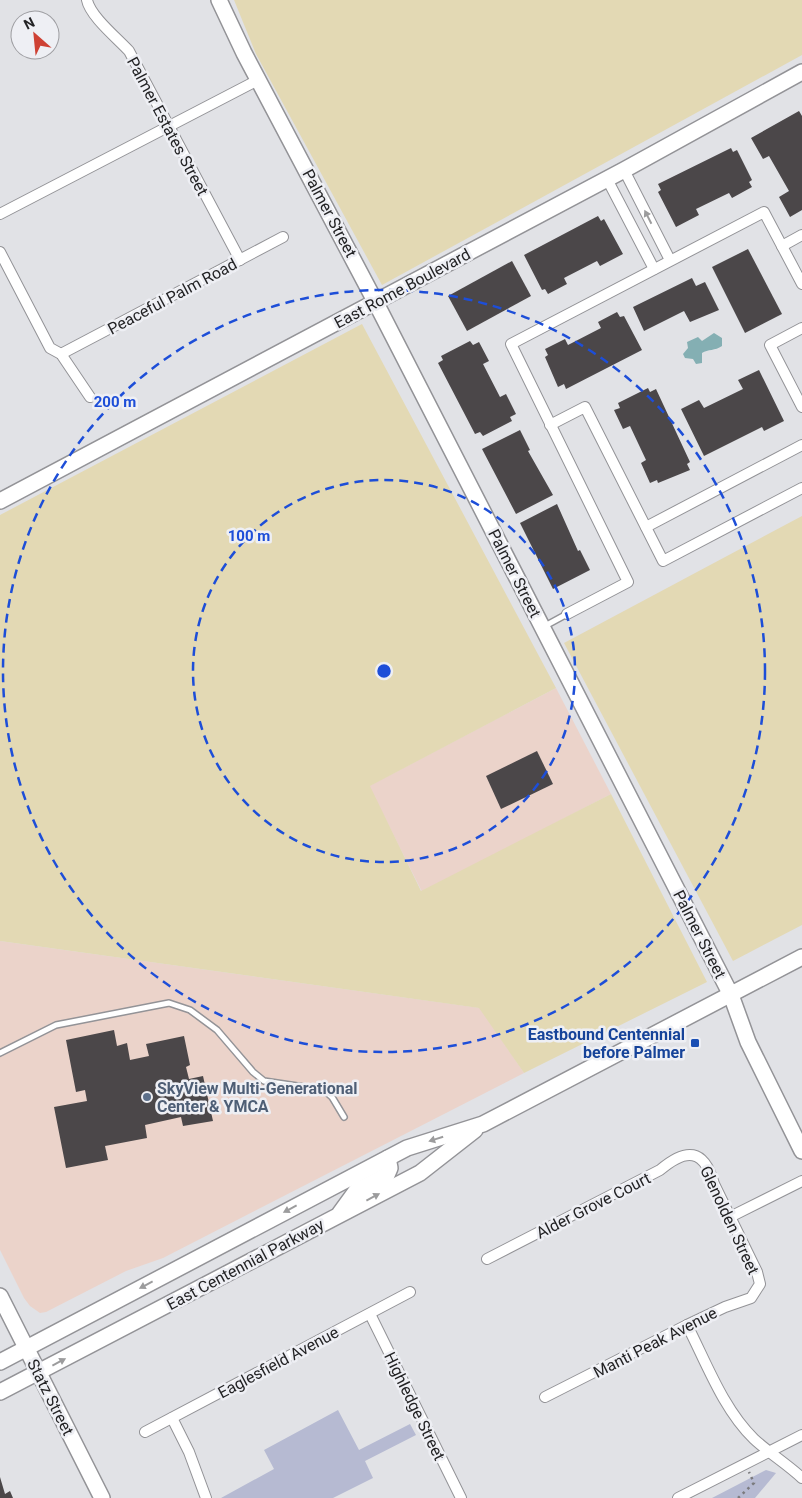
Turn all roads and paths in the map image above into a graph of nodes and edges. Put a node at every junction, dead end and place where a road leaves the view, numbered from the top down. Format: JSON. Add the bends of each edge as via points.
{"nodes":[{"id":1,"x":87,"y":0,"type":"edge"},
{"id":2,"x":219,"y":0,"type":"edge"},
{"id":3,"x":802,"y":72,"type":"edge"},
{"id":4,"x":258,"y":80,"type":"junction"},
{"id":5,"x":168,"y":125,"type":"junction"},
{"id":6,"x":624,"y":170,"type":"junction"},
{"id":7,"x":607,"y":179,"type":"junction"},
{"id":8,"x":0,"y":214,"type":"edge"},
{"id":9,"x":802,"y":235,"type":"edge"},
{"id":10,"x":284,"y":237,"type":"dead end"},
{"id":11,"x":782,"y":246,"type":"junction"},
{"id":12,"x":0,"y":252,"type":"edge"},
{"id":13,"x":240,"y":260,"type":"junction"},
{"id":14,"x":670,"y":260,"type":"junction"},
{"id":15,"x":654,"y":269,"type":"junction"},
{"id":16,"x":801,"y":282,"type":"edge"},
{"id":17,"x":376,"y":302,"type":"junction"},
{"id":18,"x":802,"y":328,"type":"edge"},
{"id":19,"x":61,"y":354,"type":"junction"},
{"id":20,"x":90,"y":397,"type":"dead end"},
{"id":21,"x":802,"y":407,"type":"edge"},
{"id":22,"x":550,"y":424,"type":"junction"},
{"id":23,"x":802,"y":445,"type":"edge"},
{"id":24,"x":802,"y":488,"type":"edge"},
{"id":25,"x":0,"y":502,"type":"edge"},
{"id":26,"x":646,"y":527,"type":"junction"},
{"id":27,"x":567,"y":614,"type":"joint"},
{"id":28,"x":543,"y":627,"type":"junction"},
{"id":29,"x":802,"y":957,"type":"edge"},
{"id":30,"x":731,"y":994,"type":"junction"},
{"id":31,"x":0,"y":1054,"type":"edge"},
{"id":32,"x":344,"y":1117,"type":"dead end"},
{"id":33,"x":482,"y":1124,"type":"junction"},
{"id":34,"x":802,"y":1151,"type":"edge"},
{"id":35,"x":699,"y":1157,"type":"joint"},
{"id":36,"x":388,"y":1158,"type":"junction"},
{"id":37,"x":802,"y":1181,"type":"edge"},
{"id":38,"x":338,"y":1216,"type":"junction"},
{"id":39,"x":730,"y":1217,"type":"junction"},
{"id":40,"x":487,"y":1259,"type":"dead end"},
{"id":41,"x":760,"y":1284,"type":"joint"},
{"id":42,"x":410,"y":1292,"type":"dead end"},
{"id":43,"x":0,"y":1296,"type":"edge"},
{"id":44,"x":370,"y":1314,"type":"junction"},
{"id":45,"x":687,"y":1325,"type":"junction"},
{"id":46,"x":26,"y":1348,"type":"junction"},
{"id":47,"x":0,"y":1362,"type":"edge"},
{"id":48,"x":38,"y":1372,"type":"junction"},
{"id":49,"x":0,"y":1392,"type":"edge"},
{"id":50,"x":545,"y":1397,"type":"dead end"},
{"id":51,"x":172,"y":1418,"type":"junction"},
{"id":52,"x":145,"y":1432,"type":"dead end"},
{"id":53,"x":802,"y":1435,"type":"edge"},
{"id":54,"x":771,"y":1452,"type":"junction"},
{"id":55,"x":745,"y":1465,"type":"junction"},
{"id":56,"x":802,"y":1478,"type":"edge"},
{"id":57,"x":102,"y":1498,"type":"edge"},
{"id":58,"x":206,"y":1498,"type":"edge"},
{"id":59,"x":461,"y":1498,"type":"edge"},
{"id":60,"x":678,"y":1498,"type":"edge"},
{"id":61,"x":738,"y":1498,"type":"edge"}],
"edges":[{"from":1,"to":5,"type":"street","name":"Palmer Estates Street","via":[[94,16],[129,51]]},
{"from":2,"to":4,"type":"street","name":"Palmer Street"},
{"from":3,"to":6,"type":"street","name":"East Rome Boulevard"},
{"from":4,"to":5,"type":"street"},
{"from":4,"to":17,"type":"street","name":"Palmer Street"},
{"from":5,"to":8,"type":"street"},
{"from":5,"to":13,"type":"street","name":"Palmer Estates Street"},
{"from":6,"to":7,"type":"street","name":"East Rome Boulevard"},
{"from":14,"to":6,"type":"street","one_way":true},
{"from":7,"to":15,"type":"street"},
{"from":7,"to":17,"type":"street","name":"East Rome Boulevard"},
{"from":9,"to":11,"type":"street"},
{"from":10,"to":13,"type":"street","name":"Peaceful Palm Road"},
{"from":11,"to":14,"type":"street","via":[[764,212]]},
{"from":11,"to":16,"type":"street"},
{"from":12,"to":19,"type":"street","via":[[50,348]]},
{"from":13,"to":19,"type":"street","name":"Peaceful Palm Road"},
{"from":14,"to":15,"type":"street"},
{"from":15,"to":22,"type":"street","via":[[511,344]]},
{"from":17,"to":25,"type":"street","name":"East Rome Boulevard"},
{"from":17,"to":28,"type":"street","name":"Palmer Street"},
{"from":18,"to":21,"type":"street","via":[[770,345]]},
{"from":19,"to":20,"type":"street"},
{"from":22,"to":26,"type":"street","via":[[585,407]]},
{"from":22,"to":27,"type":"street","via":[[628,582]]},
{"from":23,"to":26,"type":"street"},
{"from":24,"to":26,"type":"street","via":[[663,561]]},
{"from":27,"to":28,"type":"lane"},
{"from":28,"to":30,"type":"street","name":"Palmer Street"},
{"from":29,"to":30,"type":"street","name":"East Centennial Parkway"},
{"from":30,"to":33,"type":"street","name":"East Centennial Parkway"},
{"from":30,"to":34,"type":"street","name":"Palmer Street","via":[[748,1042]]},
{"from":31,"to":32,"type":"lane","via":[[56,1025],[169,1003],[190,1010],[217,1030],[264,1081],[324,1090]]},
{"from":33,"to":36,"type":"street","name":"East Centennial Parkway","one_way":true,"via":[[407,1148]]},
{"from":38,"to":33,"type":"street","name":"East Centennial Parkway","one_way":true,"via":[[420,1173]]},
{"from":35,"to":39,"type":"street","name":"Glenolden Street","via":[[710,1170]]},
{"from":35,"to":40,"type":"street","name":"Alder Grove Court","via":[[682,1155],[660,1170]]},
{"from":36,"to":38,"type":"street","via":[[390,1168],[387,1175],[356,1191]]},
{"from":36,"to":46,"type":"street","name":"East Centennial Parkway","one_way":true},
{"from":37,"to":39,"type":"street"},
{"from":48,"to":38,"type":"street","name":"East Centennial Parkway","one_way":true},
{"from":39,"to":41,"type":"street","name":"Glenolden Street"},
{"from":41,"to":45,"type":"street","name":"Manti Peak Avenue","via":[[751,1298]]},
{"from":42,"to":44,"type":"street","name":"Eaglesfield Avenue"},
{"from":43,"to":46,"type":"street","name":"Statz Street"},
{"from":44,"to":51,"type":"street","name":"Eaglesfield Avenue"},
{"from":44,"to":59,"type":"street","name":"Highledge Street"},
{"from":45,"to":50,"type":"street","name":"Manti Peak Avenue"},
{"from":45,"to":54,"type":"street","via":[[735,1415],[753,1438]]},
{"from":46,"to":47,"type":"street","name":"East Centennial Parkway"},
{"from":46,"to":48,"type":"street","name":"Statz Street"},
{"from":48,"to":49,"type":"street","name":"East Centennial Parkway"},
{"from":48,"to":57,"type":"street","name":"Statz Street"},
{"from":51,"to":52,"type":"street","name":"Eaglesfield Avenue"},
{"from":51,"to":58,"type":"street"},
{"from":53,"to":54,"type":"street"},
{"from":54,"to":55,"type":"street"},
{"from":54,"to":56,"type":"street"},
{"from":55,"to":60,"type":"street"},
{"from":55,"to":61,"type":"path","via":[[754,1483]]}]}
